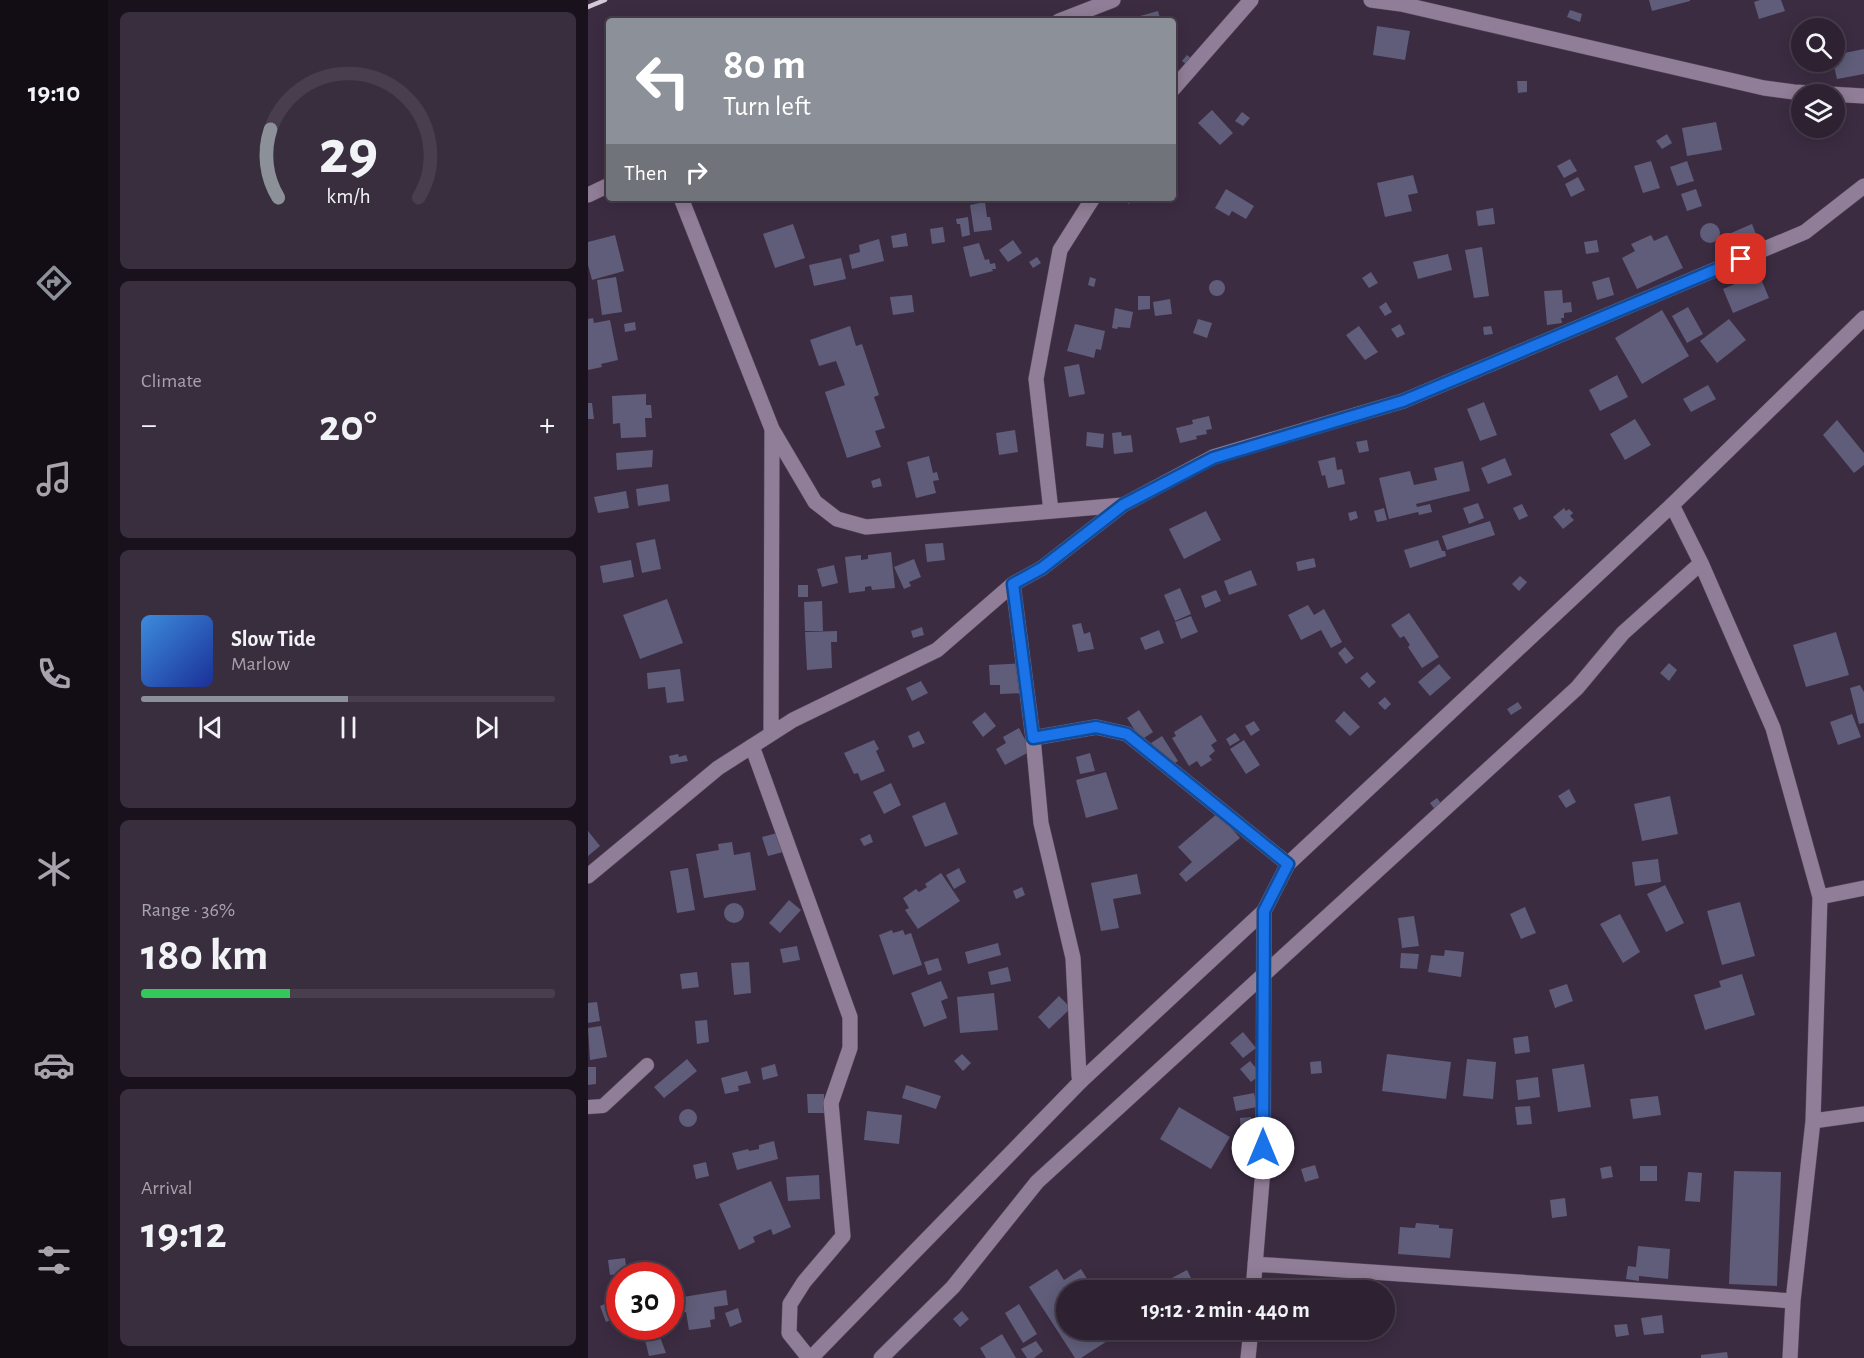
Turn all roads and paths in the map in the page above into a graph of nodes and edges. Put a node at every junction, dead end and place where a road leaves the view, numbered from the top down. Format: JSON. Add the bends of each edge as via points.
{"nodes":[{"id":1,"x":1113,"y":0,"type":"edge"},
{"id":2,"x":1251,"y":0,"type":"edge"},
{"id":3,"x":1371,"y":0,"type":"edge"},
{"id":4,"x":1067,"y":18,"type":"edge"},
{"id":5,"x":1176,"y":86,"type":"edge"},
{"id":6,"x":1864,"y":96,"type":"edge"},
{"id":7,"x":606,"y":186,"type":"edge"},
{"id":8,"x":1864,"y":186,"type":"edge"},
{"id":9,"x":588,"y":195,"type":"edge"},
{"id":10,"x":682,"y":201,"type":"edge"},
{"id":11,"x":1091,"y":201,"type":"edge"},
{"id":12,"x":1864,"y":318,"type":"edge"},
{"id":13,"x":772,"y":429,"type":"junction"},
{"id":14,"x":1123,"y":505,"type":"junction"},
{"id":15,"x":1672,"y":505,"type":"junction"},
{"id":16,"x":1051,"y":511,"type":"junction"},
{"id":17,"x":1701,"y":563,"type":"junction"},
{"id":18,"x":1013,"y":584,"type":"junction"},
{"id":19,"x":771,"y":733,"type":"junction"},
{"id":20,"x":1033,"y":738,"type":"junction"},
{"id":21,"x":752,"y":746,"type":"junction"},
{"id":22,"x":1288,"y":864,"type":"junction"},
{"id":23,"x":588,"y":876,"type":"edge"},
{"id":24,"x":1864,"y":888,"type":"edge"},
{"id":25,"x":1820,"y":897,"type":"junction"},
{"id":26,"x":1264,"y":911,"type":"junction"},
{"id":27,"x":1263,"y":976,"type":"junction"},
{"id":28,"x":647,"y":1065,"type":"dead end"},
{"id":29,"x":1081,"y":1081,"type":"junction"},
{"id":30,"x":588,"y":1107,"type":"edge"},
{"id":31,"x":1864,"y":1114,"type":"edge"},
{"id":32,"x":1813,"y":1122,"type":"junction"},
{"id":33,"x":1256,"y":1264,"type":"junction"},
{"id":34,"x":1255,"y":1280,"type":"edge"},
{"id":35,"x":1793,"y":1300,"type":"junction"},
{"id":36,"x":1250,"y":1340,"type":"edge"},
{"id":37,"x":810,"y":1358,"type":"edge"},
{"id":38,"x":881,"y":1358,"type":"edge"},
{"id":39,"x":1248,"y":1358,"type":"edge"},
{"id":40,"x":1790,"y":1358,"type":"edge"}],
"edges":[{"from":1,"to":4,"type":"street"},
{"from":2,"to":5,"type":"street"},
{"from":3,"to":6,"type":"street","via":[[1764,88]]},
{"from":7,"to":9,"type":"street"},
{"from":8,"to":14,"type":"street","via":[[1805,232],[1403,401],[1213,458]]},
{"from":10,"to":13,"type":"street"},
{"from":11,"to":16,"type":"street","via":[[1060,250],[1036,379]]},
{"from":12,"to":15,"type":"street"},
{"from":13,"to":16,"type":"street","via":[[815,502],[837,519],[866,527]]},
{"from":13,"to":19,"type":"street"},
{"from":14,"to":16,"type":"street"},
{"from":14,"to":18,"type":"street","via":[[1042,568]]},
{"from":15,"to":17,"type":"street"},
{"from":15,"to":22,"type":"street"},
{"from":17,"to":25,"type":"street","via":[[1773,728]]},
{"from":17,"to":27,"type":"street","via":[[1623,633],[1577,688]]},
{"from":18,"to":19,"type":"street","via":[[937,650]]},
{"from":18,"to":20,"type":"street"},
{"from":19,"to":21,"type":"street"},
{"from":20,"to":22,"type":"street","via":[[1096,727],[1127,734]]},
{"from":20,"to":29,"type":"street","via":[[1041,823],[1073,958]]},
{"from":21,"to":23,"type":"street","via":[[718,768]]},
{"from":21,"to":37,"type":"street","via":[[850,1017],[850,1048],[831,1103],[843,1236],[790,1304],[789,1333]]},
{"from":22,"to":26,"type":"street"},
{"from":24,"to":25,"type":"street"},
{"from":25,"to":32,"type":"street"},
{"from":26,"to":27,"type":"street"},
{"from":26,"to":29,"type":"street"},
{"from":27,"to":33,"type":"street","via":[[1263,1169]]},
{"from":27,"to":38,"type":"street","via":[[1037,1182],[953,1287]]},
{"from":28,"to":30,"type":"lane","via":[[603,1106]]},
{"from":29,"to":37,"type":"street"},
{"from":31,"to":32,"type":"street"},
{"from":32,"to":35,"type":"street"},
{"from":33,"to":34,"type":"street"},
{"from":33,"to":35,"type":"street"},
{"from":35,"to":40,"type":"street"},
{"from":36,"to":39,"type":"street"}]}
